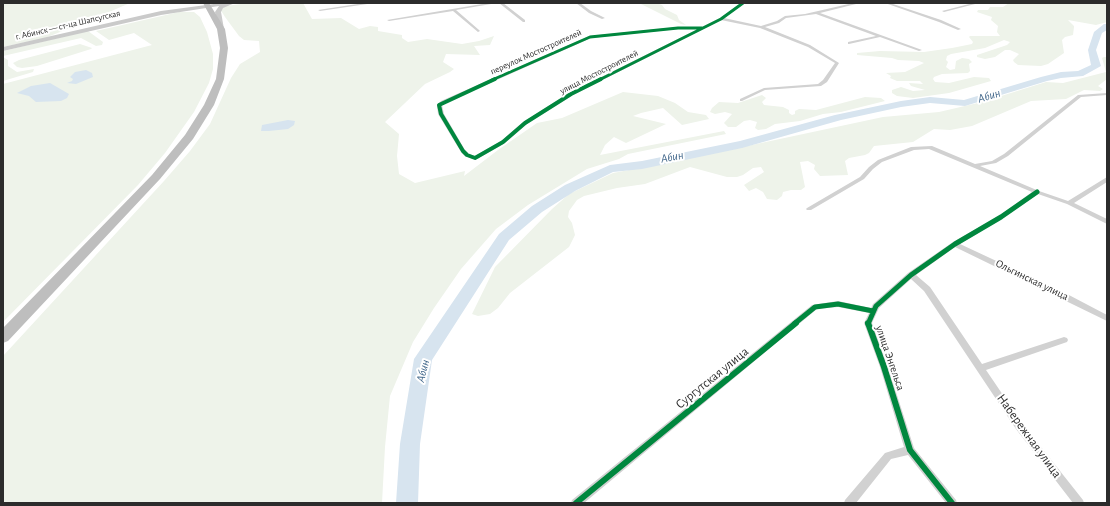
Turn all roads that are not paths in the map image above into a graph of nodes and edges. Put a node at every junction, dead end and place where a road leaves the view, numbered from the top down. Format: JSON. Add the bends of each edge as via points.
{"nodes":[{"id":1,"x":197,"y":3,"type":"edge"},
{"id":2,"x":233,"y":3,"type":"edge"},
{"id":3,"x":372,"y":3,"type":"edge"},
{"id":4,"x":495,"y":3,"type":"edge"},
{"id":5,"x":501,"y":3,"type":"edge"},
{"id":6,"x":578,"y":3,"type":"edge"},
{"id":7,"x":742,"y":3,"type":"edge"},
{"id":8,"x":858,"y":3,"type":"edge"},
{"id":9,"x":888,"y":3,"type":"edge"},
{"id":10,"x":977,"y":3,"type":"edge"},
{"id":11,"x":207,"y":4,"type":"edge"},
{"id":12,"x":320,"y":10,"type":"dead end"},
{"id":13,"x":454,"y":10,"type":"junction"},
{"id":14,"x":944,"y":11,"type":"dead end"},
{"id":15,"x":817,"y":12,"type":"junction"},
{"id":16,"x":161,"y":13,"type":"junction"},
{"id":17,"x":603,"y":18,"type":"dead end"},
{"id":18,"x":721,"y":19,"type":"junction"},
{"id":19,"x":389,"y":20,"type":"dead end"},
{"id":20,"x":524,"y":21,"type":"dead end"},
{"id":21,"x":761,"y":27,"type":"junction"},
{"id":22,"x":702,"y":28,"type":"junction"},
{"id":23,"x":221,"y":29,"type":"junction"},
{"id":24,"x":959,"y":29,"type":"dead end"},
{"id":25,"x":478,"y":31,"type":"dead end"},
{"id":26,"x":881,"y":36,"type":"junction"},
{"id":27,"x":849,"y":43,"type":"dead end"},
{"id":28,"x":3,"y":49,"type":"edge"},
{"id":29,"x":920,"y":50,"type":"dead end"},
{"id":30,"x":1107,"y":94,"type":"edge"},
{"id":31,"x":742,"y":100,"type":"dead end"},
{"id":32,"x":467,"y":155,"type":"joint"},
{"id":33,"x":977,"y":165,"type":"junction"},
{"id":34,"x":1107,"y":179,"type":"edge"},
{"id":35,"x":1037,"y":192,"type":"junction"},
{"id":36,"x":1069,"y":203,"type":"junction"},
{"id":37,"x":809,"y":209,"type":"dead end"},
{"id":38,"x":1107,"y":222,"type":"edge"},
{"id":39,"x":956,"y":244,"type":"junction"},
{"id":40,"x":911,"y":275,"type":"junction"},
{"id":41,"x":873,"y":311,"type":"junction"},
{"id":42,"x":1107,"y":318,"type":"edge"},
{"id":43,"x":3,"y":337,"type":"edge"},
{"id":44,"x":1064,"y":340,"type":"dead end"},
{"id":45,"x":981,"y":368,"type":"junction"},
{"id":46,"x":910,"y":450,"type":"junction"},
{"id":47,"x":576,"y":503,"type":"edge"},
{"id":48,"x":849,"y":503,"type":"edge"},
{"id":49,"x":952,"y":503,"type":"edge"},
{"id":50,"x":1079,"y":503,"type":"edge"}],
"edges":[{"from":1,"to":16,"type":"main road"},
{"from":2,"to":11,"type":"main road","name":"г. Абинск — ст-ца Шапсугская"},
{"from":2,"to":23,"type":"main road","via":[[221,7],[218,12]]},
{"from":3,"to":12,"type":"street"},
{"from":4,"to":13,"type":"street"},
{"from":5,"to":20,"type":"street"},
{"from":6,"to":17,"type":"street"},
{"from":7,"to":18,"type":"street","name":"улица Мостостроителей"},
{"from":8,"to":15,"type":"street"},
{"from":9,"to":24,"type":"street"},
{"from":10,"to":14,"type":"street"},
{"from":11,"to":16,"type":"main road","name":"г. Абинск — ст-ца Шапсугская"},
{"from":11,"to":23,"type":"highway"},
{"from":13,"to":19,"type":"street"},
{"from":13,"to":25,"type":"street"},
{"from":15,"to":21,"type":"street","via":[[785,17]]},
{"from":15,"to":26,"type":"street"},
{"from":16,"to":23,"type":"main road","via":[[189,9],[205,10]]},
{"from":16,"to":28,"type":"main road","name":"г. Абинск — ст-ца Шапсугская"},
{"from":18,"to":21,"type":"street"},
{"from":18,"to":22,"type":"street","name":"улица Мостостроителей"},
{"from":21,"to":31,"type":"street","via":[[809,46],[837,63],[819,85],[764,89]]},
{"from":22,"to":32,"type":"street","name":"улица Мостостроителей","via":[[571,94],[485,153],[474,158]]},
{"from":22,"to":32,"type":"street","name":"переулок Мостостроителей","via":[[590,37],[439,104],[441,114]]},
{"from":23,"to":43,"type":"highway","via":[[224,48],[220,79],[209,105],[189,137],[156,177]]},
{"from":26,"to":27,"type":"street"},
{"from":26,"to":29,"type":"street"},
{"from":30,"to":33,"type":"street","via":[[1080,96],[1006,155],[994,162]]},
{"from":33,"to":35,"type":"street"},
{"from":33,"to":37,"type":"street","via":[[930,147],[913,148],[880,161],[862,178]]},
{"from":34,"to":36,"type":"street"},
{"from":35,"to":36,"type":"street"},
{"from":35,"to":39,"type":"street","name":"улица Энгельса"},
{"from":36,"to":38,"type":"street"},
{"from":39,"to":40,"type":"street","name":"улица Энгельса"},
{"from":39,"to":42,"type":"street","name":"Ольгинская улица"},
{"from":40,"to":41,"type":"street","name":"улица Энгельса"},
{"from":40,"to":45,"type":"street","name":"Набережная улица","via":[[927,289]]},
{"from":41,"to":46,"type":"street","name":"улица Энгельса","via":[[868,323]]},
{"from":41,"to":47,"type":"street","name":"Сургутская улица","via":[[838,304],[815,307]]},
{"from":44,"to":45,"type":"street"},
{"from":45,"to":50,"type":"street","name":"Набережная улица","via":[[1019,426]]},
{"from":46,"to":48,"type":"street","via":[[888,456]]},
{"from":46,"to":49,"type":"street","name":"улица Энгельса"}]}
